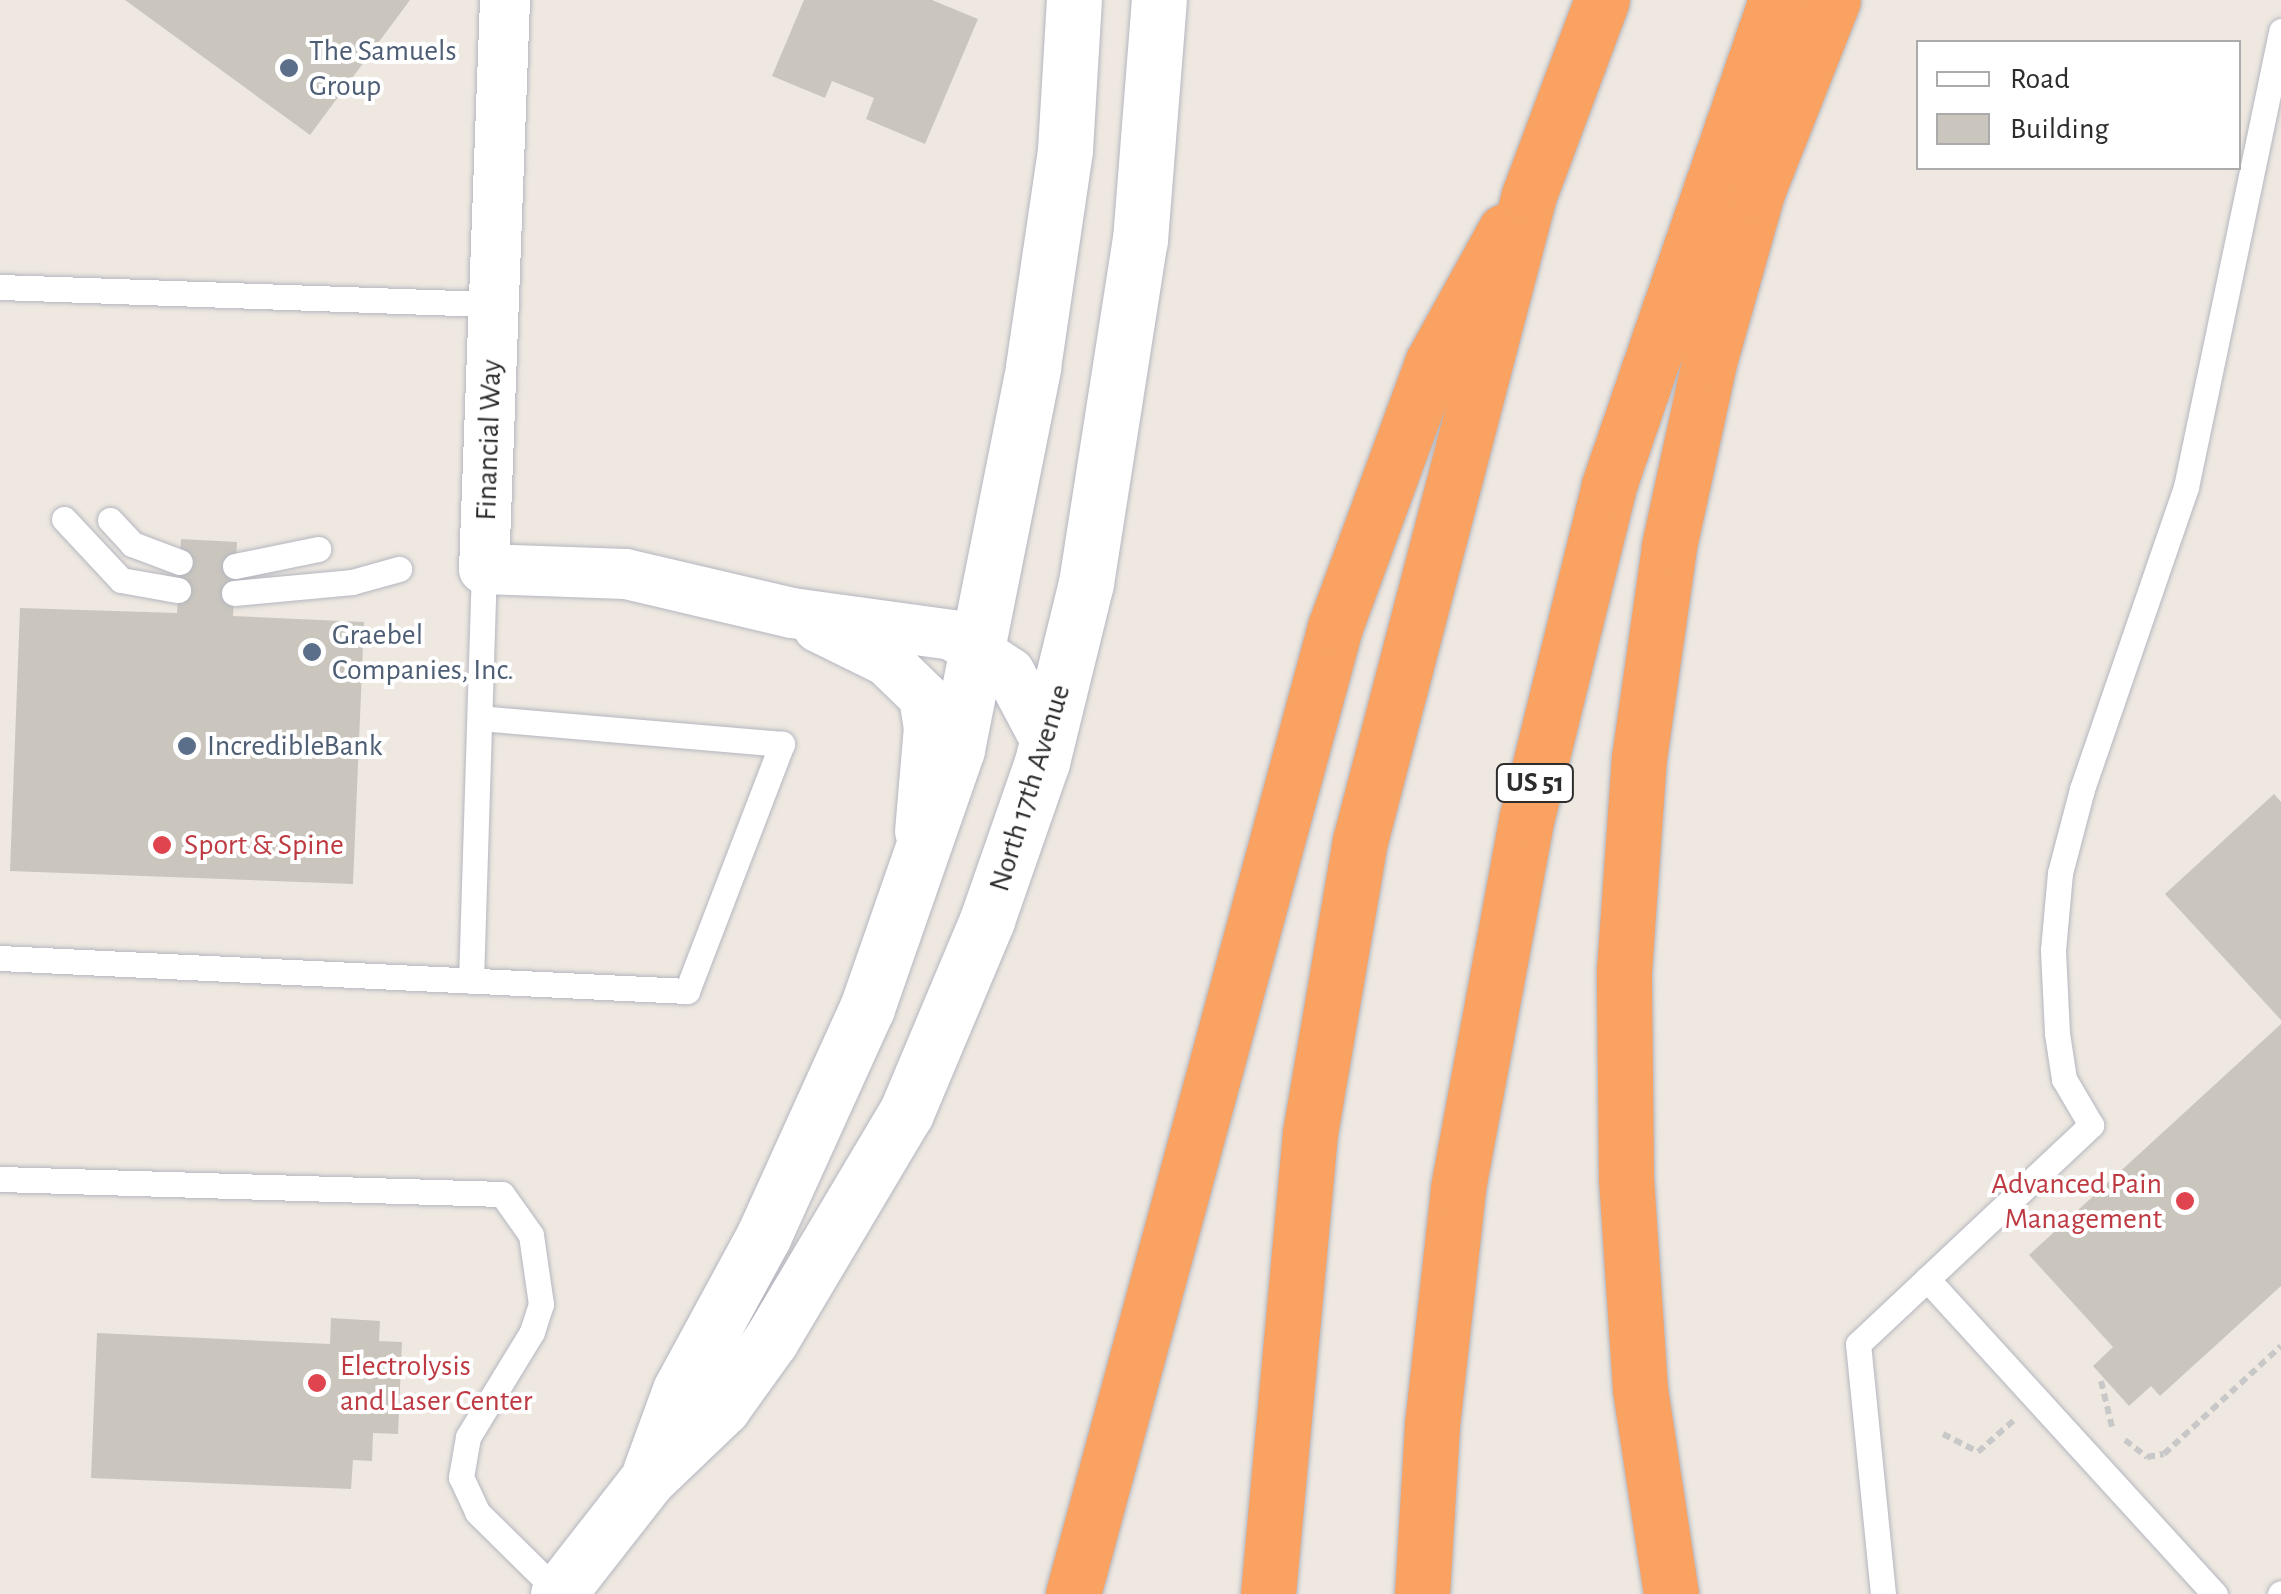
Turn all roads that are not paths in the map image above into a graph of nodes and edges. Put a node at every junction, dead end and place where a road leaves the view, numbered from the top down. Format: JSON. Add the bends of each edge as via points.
{"nodes":[{"id":1,"x":505,"y":0,"type":"edge"},
{"id":2,"x":1074,"y":0,"type":"edge"},
{"id":3,"x":1159,"y":0,"type":"edge"},
{"id":4,"x":1602,"y":0,"type":"edge"},
{"id":5,"x":1776,"y":0,"type":"edge"},
{"id":6,"x":1833,"y":0,"type":"edge"},
{"id":7,"x":2281,"y":31,"type":"edge"},
{"id":8,"x":1529,"y":195,"type":"junction"},
{"id":9,"x":0,"y":286,"type":"edge"},
{"id":10,"x":494,"y":304,"type":"junction"},
{"id":11,"x":64,"y":519,"type":"dead end"},
{"id":12,"x":110,"y":520,"type":"dead end"},
{"id":13,"x":318,"y":550,"type":"dead end"},
{"id":14,"x":180,"y":562,"type":"dead end"},
{"id":15,"x":235,"y":566,"type":"dead end"},
{"id":16,"x":399,"y":568,"type":"dead end"},
{"id":17,"x":484,"y":569,"type":"junction"},
{"id":18,"x":178,"y":590,"type":"dead end"},
{"id":19,"x":234,"y":593,"type":"dead end"},
{"id":20,"x":792,"y":614,"type":"junction"},
{"id":21,"x":981,"y":649,"type":"junction"},
{"id":22,"x":481,"y":718,"type":"junction"},
{"id":23,"x":1047,"y":743,"type":"junction"},
{"id":24,"x":922,"y":864,"type":"junction"},
{"id":25,"x":0,"y":958,"type":"edge"},
{"id":26,"x":472,"y":981,"type":"junction"},
{"id":27,"x":0,"y":1179,"type":"edge"},
{"id":28,"x":1927,"y":1279,"type":"junction"},
{"id":29,"x":647,"y":1480,"type":"junction"},
{"id":30,"x":558,"y":1594,"type":"edge"},
{"id":31,"x":1073,"y":1594,"type":"edge"},
{"id":32,"x":1268,"y":1594,"type":"edge"},
{"id":33,"x":1422,"y":1594,"type":"edge"},
{"id":34,"x":1671,"y":1594,"type":"edge"},
{"id":35,"x":1883,"y":1594,"type":"edge"},
{"id":36,"x":2215,"y":1594,"type":"edge"}],
"edges":[{"from":1,"to":10,"type":"street","name":"Financial Way"},
{"from":2,"to":21,"type":"main road","name":"North 17th Avenue","via":[[1062,177]]},
{"from":3,"to":23,"type":"main road","name":"North 17th Avenue","via":[[1126,338],[1086,583]]},
{"from":4,"to":8,"type":"highway"},
{"from":5,"to":33,"type":"highway","number":"US 51","via":[[1609,485],[1527,817],[1458,1188],[1432,1424]]},
{"from":6,"to":34,"type":"highway","via":[[1757,192],[1709,362],[1669,546],[1639,758],[1624,971],[1626,1177],[1640,1389]]},
{"from":7,"to":28,"type":"lane","via":[[2186,487],[2082,789],[2060,873],[2053,950],[2056,1032],[2064,1079],[2090,1125]]},
{"from":8,"to":31,"type":"highway","via":[[1446,330],[1335,628]]},
{"from":8,"to":32,"type":"highway","via":[[1360,841],[1302,1202]]},
{"from":9,"to":10,"type":"lane"},
{"from":10,"to":17,"type":"street","name":"Financial Way"},
{"from":11,"to":18,"type":"lane","via":[[121,580]]},
{"from":12,"to":14,"type":"lane","via":[[132,544]]},
{"from":13,"to":15,"type":"lane"},
{"from":16,"to":19,"type":"lane","via":[[352,582]]},
{"from":17,"to":20,"type":"street","via":[[626,574]]},
{"from":17,"to":22,"type":"lane"},
{"from":20,"to":21,"type":"street","via":[[925,628]]},
{"from":20,"to":24,"type":"street","via":[[887,661],[924,697]]},
{"from":21,"to":23,"type":"street","via":[[1016,682]]},
{"from":21,"to":24,"type":"main road","name":"North 17th Avenue"},
{"from":22,"to":26,"type":"lane"},
{"from":22,"to":26,"type":"lane","via":[[782,744],[687,991]]},
{"from":23,"to":29,"type":"main road","name":"North 17th Avenue","via":[[987,920],[892,1140],[739,1388]]},
{"from":24,"to":29,"type":"main road","name":"North 17th Avenue","via":[[808,1144],[680,1390]]},
{"from":25,"to":26,"type":"lane"},
{"from":27,"to":30,"type":"lane","via":[[502,1194],[524,1221],[538,1256],[541,1304],[532,1332],[468,1437],[460,1477],[478,1512]]},
{"from":28,"to":35,"type":"lane","via":[[1858,1344]]},
{"from":28,"to":36,"type":"lane"},
{"from":29,"to":30,"type":"main road","name":"North 17th Avenue"}]}
